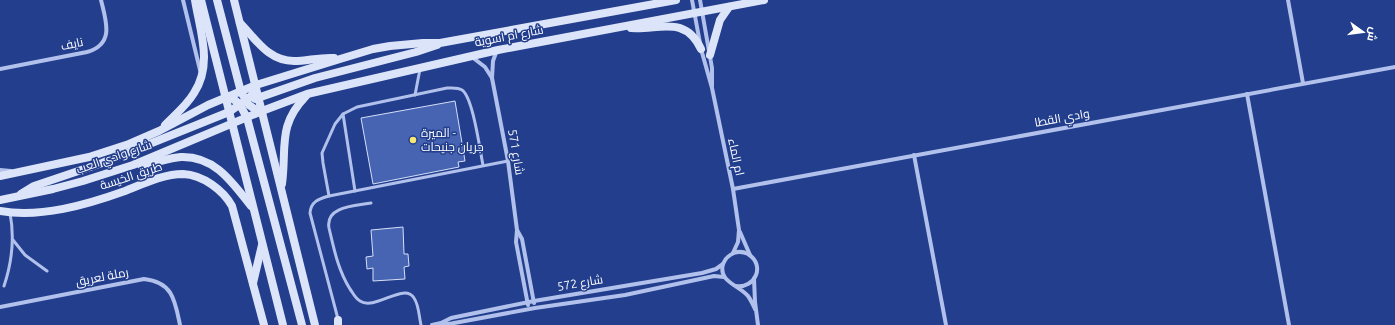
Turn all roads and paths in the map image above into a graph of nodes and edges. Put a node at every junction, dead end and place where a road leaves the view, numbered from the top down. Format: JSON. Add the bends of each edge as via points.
{"nodes":[{"id":1,"x":101,"y":0,"type":"edge"},
{"id":2,"x":183,"y":0,"type":"edge"},
{"id":3,"x":195,"y":0,"type":"edge"},
{"id":4,"x":201,"y":0,"type":"edge"},
{"id":5,"x":217,"y":0,"type":"edge"},
{"id":6,"x":234,"y":0,"type":"edge"},
{"id":7,"x":676,"y":0,"type":"edge"},
{"id":8,"x":692,"y":0,"type":"edge"},
{"id":9,"x":700,"y":0,"type":"edge"},
{"id":10,"x":764,"y":0,"type":"edge"},
{"id":11,"x":1288,"y":0,"type":"edge"},
{"id":12,"x":729,"y":6,"type":"junction"},
{"id":13,"x":698,"y":12,"type":"junction"},
{"id":14,"x":240,"y":22,"type":"junction"},
{"id":15,"x":623,"y":26,"type":"junction"},
{"id":16,"x":440,"y":43,"type":"junction"},
{"id":17,"x":701,"y":49,"type":"junction"},
{"id":18,"x":498,"y":50,"type":"junction"},
{"id":19,"x":710,"y":55,"type":"junction"},
{"id":20,"x":471,"y":56,"type":"junction"},
{"id":21,"x":340,"y":59,"type":"junction"},
{"id":22,"x":420,"y":67,"type":"junction"},
{"id":23,"x":1395,"y":67,"type":"edge"},
{"id":24,"x":0,"y":68,"type":"edge"},
{"id":25,"x":492,"y":78,"type":"junction"},
{"id":26,"x":201,"y":79,"type":"junction"},
{"id":27,"x":1303,"y":83,"type":"junction"},
{"id":28,"x":256,"y":85,"type":"junction"},
{"id":29,"x":712,"y":88,"type":"junction"},
{"id":30,"x":241,"y":92,"type":"junction"},
{"id":31,"x":307,"y":94,"type":"junction"},
{"id":32,"x":1246,"y":94,"type":"junction"},
{"id":33,"x":415,"y":95,"type":"junction"},
{"id":34,"x":226,"y":98,"type":"junction"},
{"id":35,"x":259,"y":98,"type":"junction"},
{"id":36,"x":244,"y":104,"type":"junction"},
{"id":37,"x":262,"y":111,"type":"junction"},
{"id":38,"x":229,"y":112,"type":"junction"},
{"id":39,"x":343,"y":114,"type":"junction"},
{"id":40,"x":247,"y":118,"type":"junction"},
{"id":41,"x":232,"y":124,"type":"junction"},
{"id":42,"x":159,"y":131,"type":"junction"},
{"id":43,"x":914,"y":155,"type":"junction"},
{"id":44,"x":508,"y":161,"type":"junction"},
{"id":45,"x":133,"y":165,"type":"junction"},
{"id":46,"x":483,"y":165,"type":"junction"},
{"id":47,"x":0,"y":170,"type":"edge"},
{"id":48,"x":23,"y":172,"type":"junction"},
{"id":49,"x":0,"y":176,"type":"edge"},
{"id":50,"x":282,"y":188,"type":"junction"},
{"id":51,"x":733,"y":189,"type":"junction"},
{"id":52,"x":355,"y":191,"type":"junction"},
{"id":53,"x":19,"y":196,"type":"junction"},
{"id":54,"x":329,"y":196,"type":"junction"},
{"id":55,"x":0,"y":200,"type":"edge"},
{"id":56,"x":371,"y":203,"type":"dead end"},
{"id":57,"x":254,"y":210,"type":"junction"},
{"id":58,"x":0,"y":211,"type":"edge"},
{"id":59,"x":10,"y":213,"type":"junction"},
{"id":60,"x":517,"y":230,"type":"junction"},
{"id":61,"x":739,"y":230,"type":"junction"},
{"id":62,"x":13,"y":240,"type":"junction"},
{"id":63,"x":263,"y":244,"type":"junction"},
{"id":64,"x":733,"y":254,"type":"junction"},
{"id":65,"x":750,"y":255,"type":"junction"},
{"id":66,"x":723,"y":264,"type":"junction"},
{"id":67,"x":47,"y":271,"type":"dead end"},
{"id":68,"x":724,"y":277,"type":"junction"},
{"id":69,"x":754,"y":279,"type":"junction"},
{"id":70,"x":253,"y":283,"type":"junction"},
{"id":71,"x":4,"y":286,"type":"dead end"},
{"id":72,"x":736,"y":286,"type":"junction"},
{"id":73,"x":534,"y":301,"type":"junction"},
{"id":74,"x":528,"y":303,"type":"junction"},
{"id":75,"x":0,"y":307,"type":"edge"},
{"id":76,"x":535,"y":308,"type":"junction"},
{"id":77,"x":529,"y":309,"type":"junction"},
{"id":78,"x":755,"y":309,"type":"junction"},
{"id":79,"x":339,"y":323,"type":"edge"},
{"id":80,"x":441,"y":323,"type":"junction"},
{"id":81,"x":180,"y":325,"type":"edge"},
{"id":82,"x":264,"y":325,"type":"edge"},
{"id":83,"x":283,"y":325,"type":"edge"},
{"id":84,"x":302,"y":325,"type":"edge"},
{"id":85,"x":315,"y":325,"type":"edge"},
{"id":86,"x":421,"y":325,"type":"edge"},
{"id":87,"x":432,"y":325,"type":"edge"},
{"id":88,"x":758,"y":325,"type":"edge"},
{"id":89,"x":946,"y":325,"type":"edge"},
{"id":90,"x":1288,"y":325,"type":"edge"}],
"edges":[{"from":1,"to":24,"type":"street","name":"نايف","via":[[107,29],[99,46],[87,52]]},
{"from":2,"to":26,"type":"street"},
{"from":3,"to":26,"type":"main road","via":[[204,50]]},
{"from":4,"to":34,"type":"main road"},
{"from":5,"to":30,"type":"main road"},
{"from":6,"to":14,"type":"main road"},
{"from":7,"to":16,"type":"main road","name":"شارع ام اسوية"},
{"from":8,"to":13,"type":"street","name":"ام الماء"},
{"from":9,"to":13,"type":"street","name":"ام الماء"},
{"from":10,"to":12,"type":"main road","name":"شارع ام اسوية"},
{"from":11,"to":27,"type":"street"},
{"from":12,"to":13,"type":"main road","name":"شارع ام اسوية"},
{"from":12,"to":19,"type":"main road","via":[[720,20]]},
{"from":13,"to":15,"type":"main road","name":"شارع ام اسوية"},
{"from":13,"to":17,"type":"street","name":"ام الماء"},
{"from":13,"to":19,"type":"street","name":"ام الماء"},
{"from":14,"to":21,"type":"main road","via":[[266,52],[284,60]]},
{"from":14,"to":28,"type":"main road"},
{"from":15,"to":17,"type":"main road","via":[[640,29],[678,27],[690,33]]},
{"from":15,"to":18,"type":"main road","name":"شارع ام اسوية"},
{"from":16,"to":21,"type":"main road","name":"شارع ام اسوية","via":[[390,46]]},
{"from":16,"to":35,"type":"main road","via":[[416,52],[316,78]]},
{"from":17,"to":29,"type":"street","name":"ام الماء"},
{"from":18,"to":20,"type":"main road","name":"شارع ام اسوية"},
{"from":18,"to":25,"type":"street","name":"شارع 571","via":[[493,61]]},
{"from":19,"to":29,"type":"street","name":"ام الماء"},
{"from":20,"to":22,"type":"main road","name":"شارع ام اسوية"},
{"from":20,"to":25,"type":"street","name":"شارع 571"},
{"from":21,"to":28,"type":"main road","name":"شارع ام اسوية"},
{"from":22,"to":31,"type":"main road","name":"شارع ام اسوية"},
{"from":22,"to":33,"type":"lane"},
{"from":23,"to":27,"type":"street","name":"وادي القطا"},
{"from":25,"to":44,"type":"street","name":"شارع 571"},
{"from":26,"to":42,"type":"main road","via":[[187,103]]},
{"from":27,"to":32,"type":"street","name":"وادي القطا"},
{"from":28,"to":30,"type":"main road","name":"شارع ام اسوية"},
{"from":28,"to":35,"type":"main road"},
{"from":28,"to":36,"type":"main road","via":[[254,92]]},
{"from":29,"to":51,"type":"street","name":"ام الماء"},
{"from":30,"to":34,"type":"main road","name":"شارع وادي العب"},
{"from":30,"to":36,"type":"main road"},
{"from":31,"to":37,"type":"main road","name":"شارع ام اسوية"},
{"from":31,"to":50,"type":"main road","via":[[296,107],[286,132]]},
{"from":32,"to":43,"type":"street","name":"وادي القطا"},
{"from":32,"to":90,"type":"street"},
{"from":33,"to":39,"type":"lane","via":[[357,107]]},
{"from":33,"to":46,"type":"lane","via":[[447,88],[464,90],[470,102]]},
{"from":34,"to":36,"type":"main road"},
{"from":34,"to":38,"type":"main road"},
{"from":34,"to":42,"type":"main road","name":"شارع وادي العب"},
{"from":35,"to":36,"type":"main road"},
{"from":35,"to":37,"type":"main road"},
{"from":36,"to":37,"type":"main road"},
{"from":36,"to":38,"type":"main road"},
{"from":36,"to":40,"type":"main road"},
{"from":36,"to":41,"type":"main road","via":[[232,117]]},
{"from":37,"to":40,"type":"main road","name":"شارع ام اسوية"},
{"from":37,"to":50,"type":"main road"},
{"from":38,"to":41,"type":"main road"},
{"from":38,"to":53,"type":"main road","via":[[102,163],[34,186]]},
{"from":39,"to":52,"type":"lane"},
{"from":39,"to":54,"type":"lane","via":[[335,124],[322,153]]},
{"from":40,"to":41,"type":"main road","name":"شارع وادي العب"},
{"from":40,"to":84,"type":"main road"},
{"from":41,"to":45,"type":"main road","name":"شارع وادي العب"},
{"from":41,"to":57,"type":"main road"},
{"from":42,"to":48,"type":"main road","name":"شارع وادي العب","via":[[89,157]]},
{"from":43,"to":51,"type":"street","name":"وادي القطا"},
{"from":43,"to":89,"type":"street"},
{"from":44,"to":46,"type":"lane"},
{"from":44,"to":60,"type":"street","name":"شارع 571"},
{"from":45,"to":53,"type":"main road","name":"شارع وادي العب","via":[[83,181]]},
{"from":45,"to":57,"type":"main road","via":[[179,158],[203,160],[225,174]]},
{"from":46,"to":52,"type":"lane"},
{"from":47,"to":48,"type":"street"},
{"from":48,"to":49,"type":"main road","name":"شارع وادي العب"},
{"from":50,"to":85,"type":"main road"},
{"from":51,"to":61,"type":"street","name":"ام الماء"},
{"from":52,"to":54,"type":"lane"},
{"from":53,"to":55,"type":"main road","name":"شارع وادي العب"},
{"from":54,"to":79,"type":"lane","via":[[317,200],[310,213]]},
{"from":56,"to":86,"type":"lane","via":[[336,211],[330,216],[328,224],[341,273],[356,298],[363,302],[371,303],[404,293],[412,296],[417,304]]},
{"from":57,"to":63,"type":"main road"},
{"from":58,"to":59,"type":"main road","name":"طريق الخيسة"},
{"from":59,"to":62,"type":"lane"},
{"from":59,"to":70,"type":"main road","name":"طريق الخيسة","via":[[30,214],[57,210],[111,196],[166,176],[184,174],[212,185],[223,193],[232,206]]},
{"from":60,"to":73,"type":"street","name":"شارع 571","via":[[522,239]]},
{"from":60,"to":74,"type":"street","name":"شارع 571","via":[[516,242]]},
{"from":61,"to":64,"type":"street","name":"ام الماء"},
{"from":61,"to":65,"type":"street","name":"ام الماء"},
{"from":62,"to":67,"type":"lane","via":[[25,255]]},
{"from":62,"to":71,"type":"lane"},
{"from":63,"to":70,"type":"main road"},
{"from":63,"to":83,"type":"main road"},
{"from":64,"to":65,"type":"street","via":[[745,252]]},
{"from":64,"to":66,"type":"street"},
{"from":65,"to":69,"type":"street","via":[[757,264]]},
{"from":66,"to":68,"type":"street"},
{"from":66,"to":73,"type":"street","name":"شارع 572","via":[[702,273]]},
{"from":68,"to":72,"type":"street"},
{"from":68,"to":76,"type":"street","name":"شارع 572","via":[[716,276],[625,295]]},
{"from":69,"to":72,"type":"street","via":[[746,286]]},
{"from":69,"to":78,"type":"street"},
{"from":70,"to":82,"type":"main road","name":"طريق الخيسة"},
{"from":72,"to":78,"type":"street","via":[[748,296]]},
{"from":73,"to":74,"type":"street","name":"شارع 572"},
{"from":73,"to":76,"type":"street","name":"شارع 571"},
{"from":74,"to":77,"type":"street","name":"شارع 571"},
{"from":74,"to":80,"type":"street","name":"شارع 572","via":[[450,318]]},
{"from":75,"to":81,"type":"street","name":"رملة لعريق","via":[[144,279],[153,280],[168,289],[173,297]]},
{"from":76,"to":77,"type":"street","name":"شارع 572"},
{"from":77,"to":80,"type":"street","name":"شارع 572","via":[[448,324]]},
{"from":78,"to":88,"type":"street"},
{"from":80,"to":87,"type":"street","name":"شارع 572"}]}
